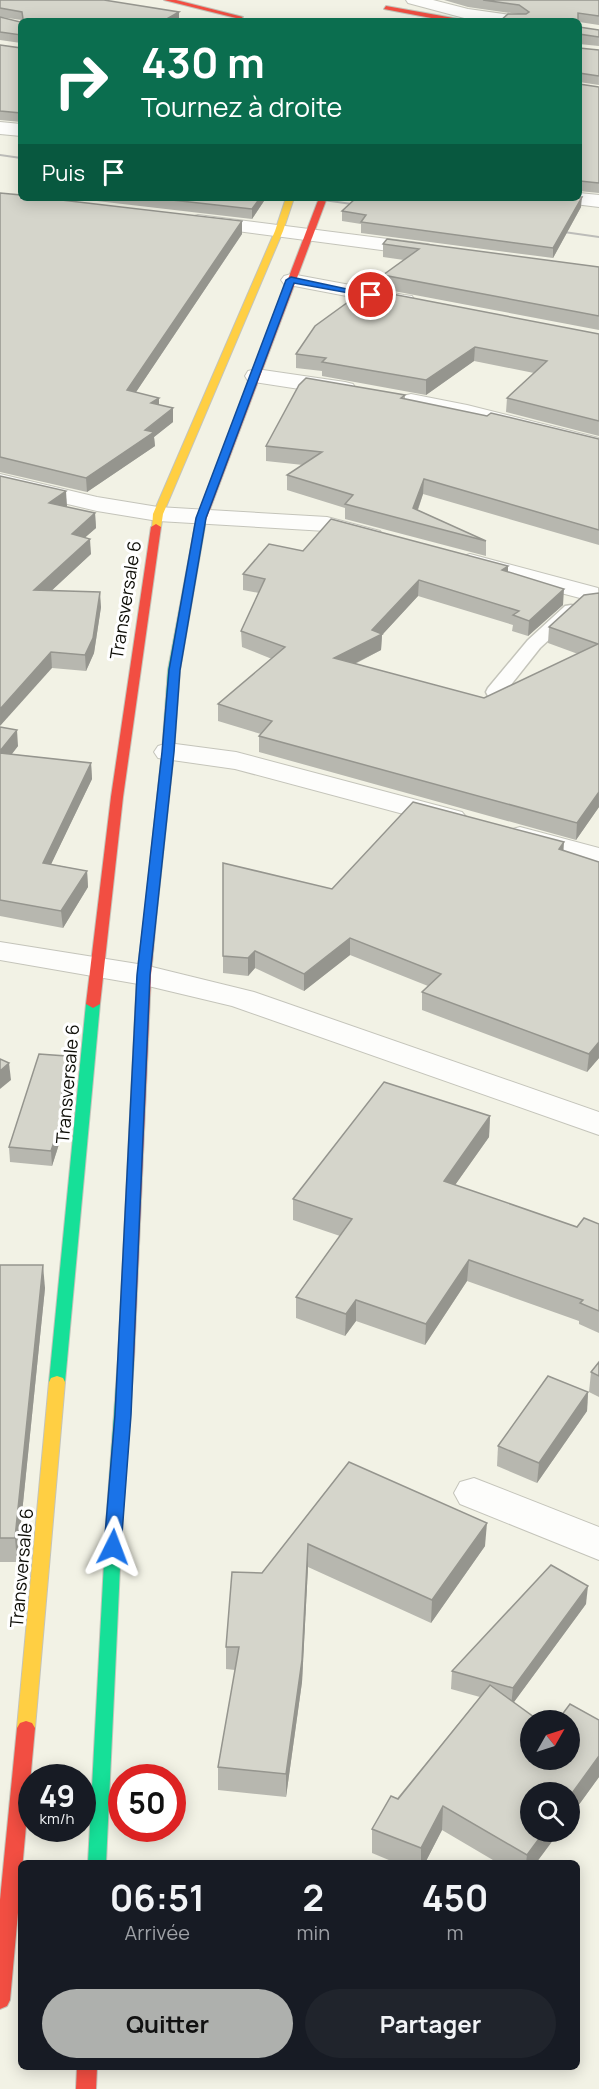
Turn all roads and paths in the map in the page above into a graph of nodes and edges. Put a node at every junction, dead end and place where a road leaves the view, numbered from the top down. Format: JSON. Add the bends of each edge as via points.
{"nodes":[{"id":1,"x":167,"y":0,"type":"edge"},
{"id":2,"x":246,"y":1,"type":"edge"},
{"id":3,"x":381,"y":4,"type":"edge"},
{"id":4,"x":418,"y":4,"type":"edge"},
{"id":5,"x":240,"y":18,"type":"edge"},
{"id":6,"x":244,"y":18,"type":"edge"},
{"id":7,"x":383,"y":18,"type":"edge"},
{"id":8,"x":452,"y":18,"type":"edge"},
{"id":9,"x":497,"y":18,"type":"edge"},
{"id":10,"x":0,"y":128,"type":"edge"},
{"id":11,"x":18,"y":130,"type":"edge"},
{"id":12,"x":582,"y":200,"type":"edge"},
{"id":13,"x":289,"y":201,"type":"edge"},
{"id":14,"x":322,"y":201,"type":"edge"},
{"id":15,"x":599,"y":201,"type":"edge"},
{"id":16,"x":174,"y":219,"type":"edge"},
{"id":17,"x":279,"y":231,"type":"junction"},
{"id":18,"x":311,"y":234,"type":"junction"},
{"id":19,"x":449,"y":253,"type":"edge"},
{"id":20,"x":291,"y":280,"type":"junction"},
{"id":21,"x":426,"y":305,"type":"edge"},
{"id":22,"x":256,"y":376,"type":"junction"},
{"id":23,"x":599,"y":445,"type":"edge"},
{"id":24,"x":0,"y":481,"type":"edge"},
{"id":25,"x":158,"y":514,"type":"junction"},
{"id":26,"x":201,"y":518,"type":"junction"},
{"id":27,"x":396,"y":542,"type":"edge"},
{"id":28,"x":452,"y":557,"type":"edge"},
{"id":29,"x":594,"y":597,"type":"edge"},
{"id":30,"x":495,"y":692,"type":"edge"},
{"id":31,"x":168,"y":752,"type":"junction"},
{"id":32,"x":599,"y":857,"type":"edge"},
{"id":33,"x":0,"y":951,"type":"edge"},
{"id":34,"x":97,"y":967,"type":"junction"},
{"id":35,"x":144,"y":975,"type":"junction"},
{"id":36,"x":599,"y":1124,"type":"edge"},
{"id":37,"x":474,"y":1493,"type":"dead end"},
{"id":38,"x":599,"y":1544,"type":"edge"},
{"id":39,"x":97,"y":1860,"type":"edge"},
{"id":40,"x":6,"y":1980,"type":"edge"},
{"id":41,"x":87,"y":2070,"type":"edge"},
{"id":42,"x":86,"y":2089,"type":"edge"}],
"edges":[{"from":1,"to":5,"type":"main road"},
{"from":2,"to":6,"type":"main road","via":[[239,9]]},
{"from":3,"to":4,"type":"main road"},
{"from":3,"to":7,"type":"main road"},
{"from":4,"to":8,"type":"main road"},
{"from":4,"to":9,"type":"street"},
{"from":10,"to":11,"type":"street"},
{"from":12,"to":15,"type":"street"},
{"from":13,"to":17,"type":"main road","name":"Transversale 6"},
{"from":14,"to":18,"type":"main road"},
{"from":16,"to":17,"type":"street"},
{"from":17,"to":18,"type":"street"},
{"from":17,"to":25,"type":"main road","name":"Transversale 6"},
{"from":18,"to":19,"type":"street"},
{"from":18,"to":20,"type":"main road"},
{"from":20,"to":21,"type":"street"},
{"from":20,"to":22,"type":"main road"},
{"from":22,"to":23,"type":"street","via":[[467,412]]},
{"from":22,"to":26,"type":"main road"},
{"from":24,"to":25,"type":"street"},
{"from":25,"to":26,"type":"street"},
{"from":25,"to":34,"type":"main road","name":"Transversale 6","via":[[122,751]]},
{"from":26,"to":27,"type":"street","via":[[327,524]]},
{"from":26,"to":31,"type":"main road","via":[[174,670]]},
{"from":28,"to":29,"type":"street"},
{"from":29,"to":30,"type":"lane","via":[[534,644]]},
{"from":31,"to":32,"type":"street","via":[[236,761]]},
{"from":31,"to":35,"type":"main road"},
{"from":33,"to":34,"type":"street"},
{"from":34,"to":35,"type":"street"},
{"from":34,"to":40,"type":"main road","name":"Transversale 6"},
{"from":35,"to":36,"type":"street","via":[[243,999]]},
{"from":35,"to":39,"type":"main road"},
{"from":37,"to":38,"type":"street"},
{"from":41,"to":42,"type":"main road"}]}
